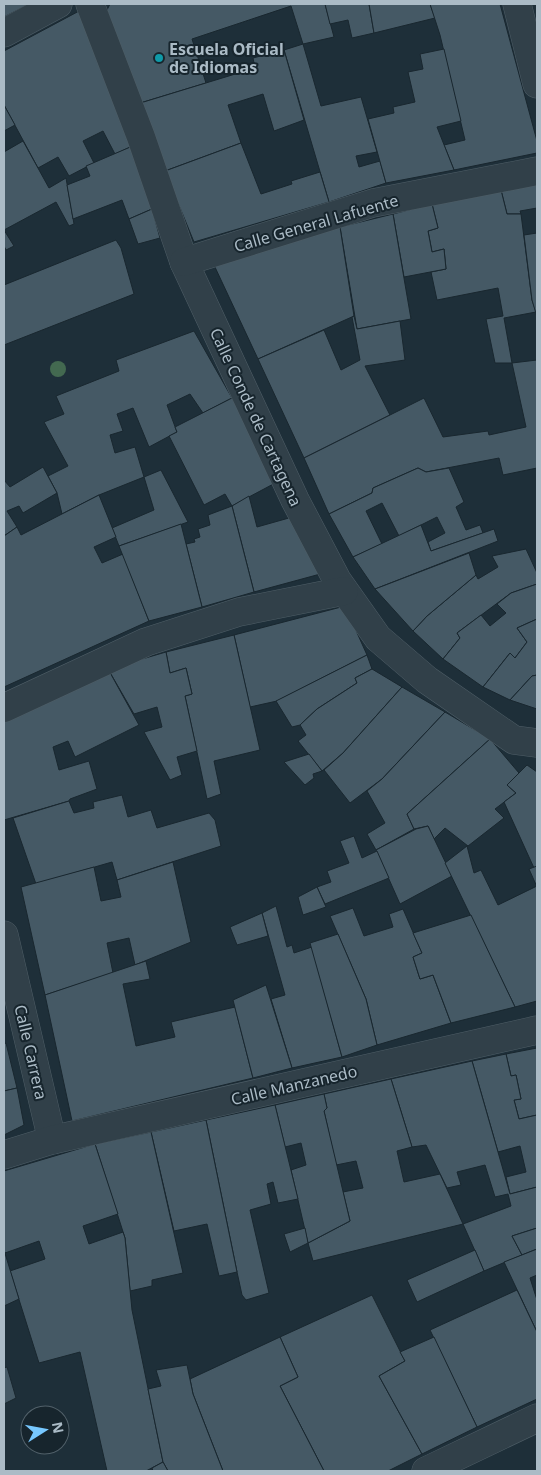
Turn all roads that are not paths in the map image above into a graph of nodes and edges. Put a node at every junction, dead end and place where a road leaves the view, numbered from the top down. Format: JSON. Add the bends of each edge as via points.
{"nodes":[{"id":1,"x":58,"y":4,"type":"edge"},
{"id":2,"x":90,"y":4,"type":"edge"},
{"id":3,"x":516,"y":4,"type":"edge"},
{"id":4,"x":4,"y":34,"type":"edge"},
{"id":5,"x":537,"y":84,"type":"edge"},
{"id":6,"x":537,"y":171,"type":"edge"},
{"id":7,"x":184,"y":262,"type":"junction"},
{"id":8,"x":344,"y":591,"type":"junction"},
{"id":9,"x":4,"y":708,"type":"edge"},
{"id":10,"x":537,"y":743,"type":"edge"},
{"id":11,"x":4,"y":935,"type":"edge"},
{"id":12,"x":537,"y":1030,"type":"edge"},
{"id":13,"x":52,"y":1140,"type":"junction"},
{"id":14,"x":4,"y":1155,"type":"edge"},
{"id":15,"x":537,"y":1418,"type":"edge"},
{"id":16,"x":426,"y":1471,"type":"edge"}],
"edges":[{"from":1,"to":4,"type":"street"},
{"from":2,"to":7,"type":"street","name":"Calle Conde de Cartagena","via":[[141,136]]},
{"from":3,"to":5,"type":"street"},
{"from":6,"to":7,"type":"street","name":"Calle General Lafuente","via":[[373,203]]},
{"from":7,"to":8,"type":"street","name":"Calle Conde de Cartagena","via":[[295,500]]},
{"from":8,"to":9,"type":"street","via":[[239,612],[146,642]]},
{"from":8,"to":10,"type":"street","name":"Calle Conde de Cartagena","via":[[378,638],[427,680],[514,740]]},
{"from":11,"to":13,"type":"street","name":"Calle Carrera"},
{"from":12,"to":13,"type":"street","name":"Calle Manzanedo"},
{"from":13,"to":14,"type":"street","name":"Calle Manzanedo"},
{"from":15,"to":16,"type":"street"}]}
